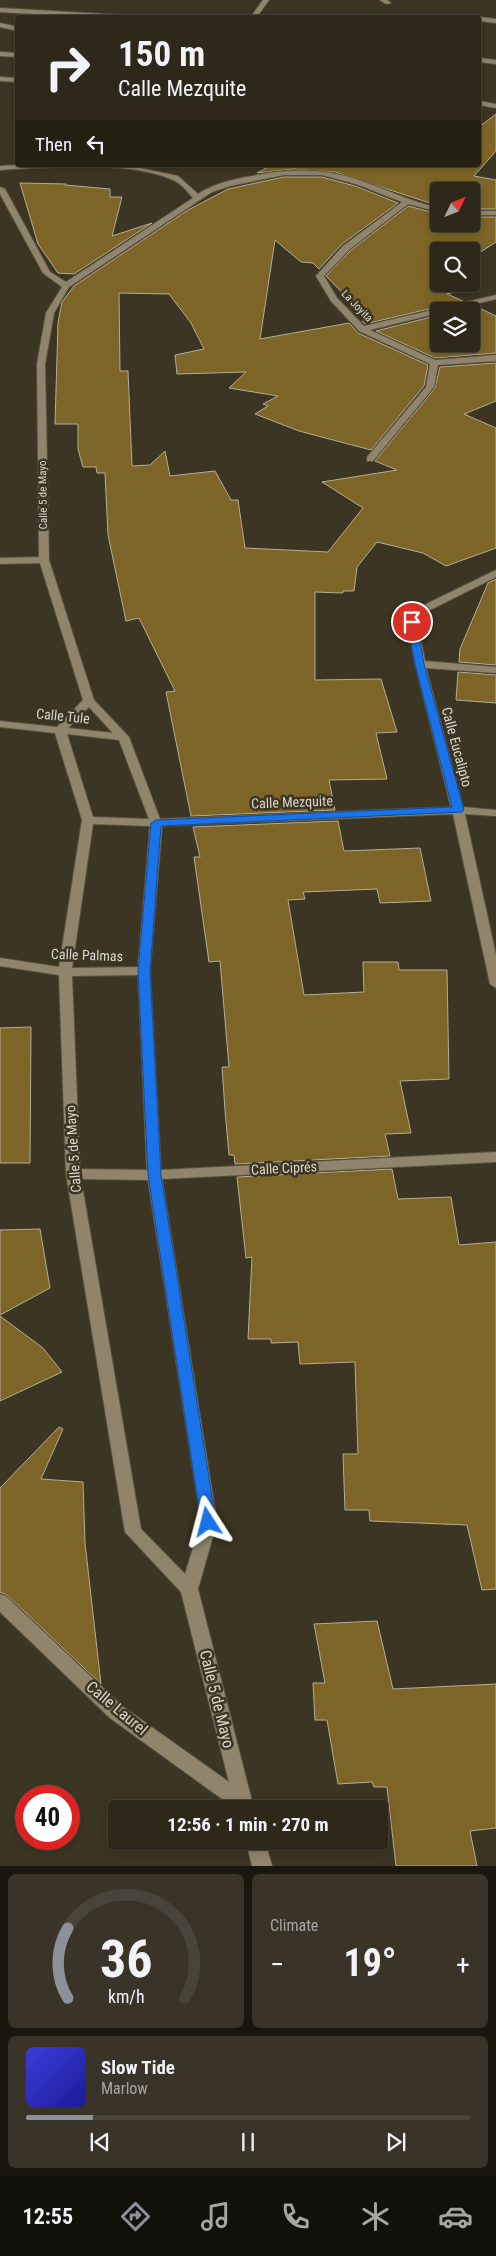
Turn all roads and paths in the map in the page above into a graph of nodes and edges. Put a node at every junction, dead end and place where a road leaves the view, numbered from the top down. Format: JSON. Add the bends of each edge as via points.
{"nodes":[{"id":1,"x":266,"y":0,"type":"edge"},
{"id":2,"x":0,"y":10,"type":"edge"},
{"id":3,"x":88,"y":15,"type":"edge"},
{"id":4,"x":255,"y":15,"type":"edge"},
{"id":5,"x":481,"y":18,"type":"edge"},
{"id":6,"x":496,"y":21,"type":"edge"},
{"id":7,"x":0,"y":26,"type":"edge"},
{"id":8,"x":15,"y":28,"type":"edge"},
{"id":9,"x":0,"y":54,"type":"edge"},
{"id":10,"x":15,"y":55,"type":"edge"},
{"id":11,"x":481,"y":60,"type":"edge"},
{"id":12,"x":496,"y":62,"type":"edge"},
{"id":13,"x":0,"y":79,"type":"edge"},
{"id":14,"x":15,"y":80,"type":"edge"},
{"id":15,"x":481,"y":103,"type":"edge"},
{"id":16,"x":496,"y":106,"type":"edge"},
{"id":17,"x":38,"y":167,"type":"edge"},
{"id":18,"x":92,"y":167,"type":"edge"},
{"id":19,"x":0,"y":168,"type":"edge"},
{"id":20,"x":1,"y":189,"type":"edge"},
{"id":21,"x":197,"y":198,"type":"junction"},
{"id":22,"x":406,"y":202,"type":"junction"},
{"id":23,"x":430,"y":208,"type":"edge"},
{"id":24,"x":480,"y":213,"type":"edge"},
{"id":25,"x":496,"y":213,"type":"edge"},
{"id":26,"x":66,"y":286,"type":"junction"},
{"id":27,"x":496,"y":297,"type":"edge"},
{"id":28,"x":362,"y":329,"type":"junction"},
{"id":29,"x":496,"y":358,"type":"edge"},
{"id":30,"x":434,"y":363,"type":"junction"},
{"id":31,"x":370,"y":458,"type":"dead end"},
{"id":32,"x":44,"y":560,"type":"junction"},
{"id":33,"x":0,"y":561,"type":"edge"},
{"id":34,"x":496,"y":573,"type":"edge"},
{"id":35,"x":420,"y":664,"type":"junction"},
{"id":36,"x":496,"y":670,"type":"edge"},
{"id":37,"x":90,"y":701,"type":"junction"},
{"id":38,"x":0,"y":724,"type":"edge"},
{"id":39,"x":60,"y":730,"type":"junction"},
{"id":40,"x":123,"y":737,"type":"junction"},
{"id":41,"x":458,"y":810,"type":"junction"},
{"id":42,"x":496,"y":813,"type":"edge"},
{"id":43,"x":88,"y":820,"type":"junction"},
{"id":44,"x":156,"y":823,"type":"junction"},
{"id":45,"x":0,"y":962,"type":"edge"},
{"id":46,"x":144,"y":971,"type":"junction"},
{"id":47,"x":65,"y":972,"type":"junction"},
{"id":48,"x":496,"y":984,"type":"edge"},
{"id":49,"x":496,"y":1157,"type":"edge"},
{"id":50,"x":73,"y":1174,"type":"junction"},
{"id":51,"x":154,"y":1175,"type":"junction"},
{"id":52,"x":188,"y":1589,"type":"junction"},
{"id":53,"x":0,"y":1601,"type":"edge"},
{"id":54,"x":236,"y":1800,"type":"edge"},
{"id":55,"x":242,"y":1800,"type":"edge"},
{"id":56,"x":258,"y":1850,"type":"edge"},
{"id":57,"x":262,"y":1866,"type":"edge"}],
"edges":[{"from":1,"to":4,"type":"street"},
{"from":2,"to":3,"type":"street"},
{"from":5,"to":6,"type":"street"},
{"from":7,"to":8,"type":"street"},
{"from":9,"to":10,"type":"street"},
{"from":11,"to":12,"type":"street"},
{"from":13,"to":14,"type":"street"},
{"from":15,"to":16,"type":"street"},
{"from":17,"to":19,"type":"street"},
{"from":18,"to":21,"type":"street","via":[[138,170],[176,178]]},
{"from":20,"to":26,"type":"street","via":[[47,273]]},
{"from":21,"to":22,"type":"street","name":"Calle 5 de Mayo","via":[[232,182],[264,175],[318,172],[358,181]]},
{"from":21,"to":26,"type":"street","name":"Calle 5 de Mayo"},
{"from":22,"to":23,"type":"street","name":"Calle 5 de Mayo"},
{"from":22,"to":28,"type":"street","name":"La Joyita","via":[[346,248],[320,276],[334,299]]},
{"from":24,"to":25,"type":"street"},
{"from":26,"to":32,"type":"street","name":"Calle 5 de Mayo","via":[[50,313],[41,364]]},
{"from":27,"to":28,"type":"street"},
{"from":28,"to":30,"type":"street","name":"La Joyita"},
{"from":29,"to":30,"type":"street","name":"La Joyita"},
{"from":30,"to":31,"type":"street","via":[[430,387]]},
{"from":32,"to":33,"type":"street"},
{"from":32,"to":37,"type":"street","name":"Calle 5 de Mayo"},
{"from":34,"to":35,"type":"street","name":"Calle Eucalipto","via":[[420,611],[412,622]]},
{"from":35,"to":36,"type":"street"},
{"from":35,"to":41,"type":"street","name":"Calle Eucalipto"},
{"from":37,"to":39,"type":"street"},
{"from":37,"to":40,"type":"street","name":"Calle 5 de Mayo"},
{"from":38,"to":39,"type":"street","name":"Calle Tule"},
{"from":39,"to":40,"type":"street","name":"Calle Tule"},
{"from":39,"to":43,"type":"street","name":"Calle 5 de Mayo"},
{"from":40,"to":44,"type":"street","name":"Calle 5 de Mayo"},
{"from":41,"to":42,"type":"street","name":"Calle Mezquite"},
{"from":41,"to":44,"type":"street","name":"Calle Mezquite"},
{"from":41,"to":48,"type":"street","name":"Calle Eucalipto"},
{"from":43,"to":44,"type":"street","name":"Calle Mezquite"},
{"from":43,"to":47,"type":"street","name":"Calle 5 de Mayo"},
{"from":44,"to":46,"type":"street","name":"Calle 5 de Mayo"},
{"from":45,"to":47,"type":"street","name":"Calle Palmas"},
{"from":46,"to":47,"type":"street","name":"Calle Palmas"},
{"from":46,"to":51,"type":"street","name":"Calle 5 de Mayo"},
{"from":47,"to":50,"type":"street","name":"Calle 5 de Mayo"},
{"from":49,"to":51,"type":"street","name":"Calle Ciprés"},
{"from":50,"to":51,"type":"street","name":"Calle Ciprés"},
{"from":50,"to":52,"type":"street","name":"Calle 5 de Mayo","via":[[133,1532]]},
{"from":51,"to":52,"type":"street","name":"Calle 5 de Mayo","via":[[208,1522]]},
{"from":52,"to":55,"type":"street","name":"Calle 5 de Mayo"},
{"from":53,"to":54,"type":"street","name":"Calle Laurel","via":[[116,1712]]},
{"from":56,"to":57,"type":"street"}]}
